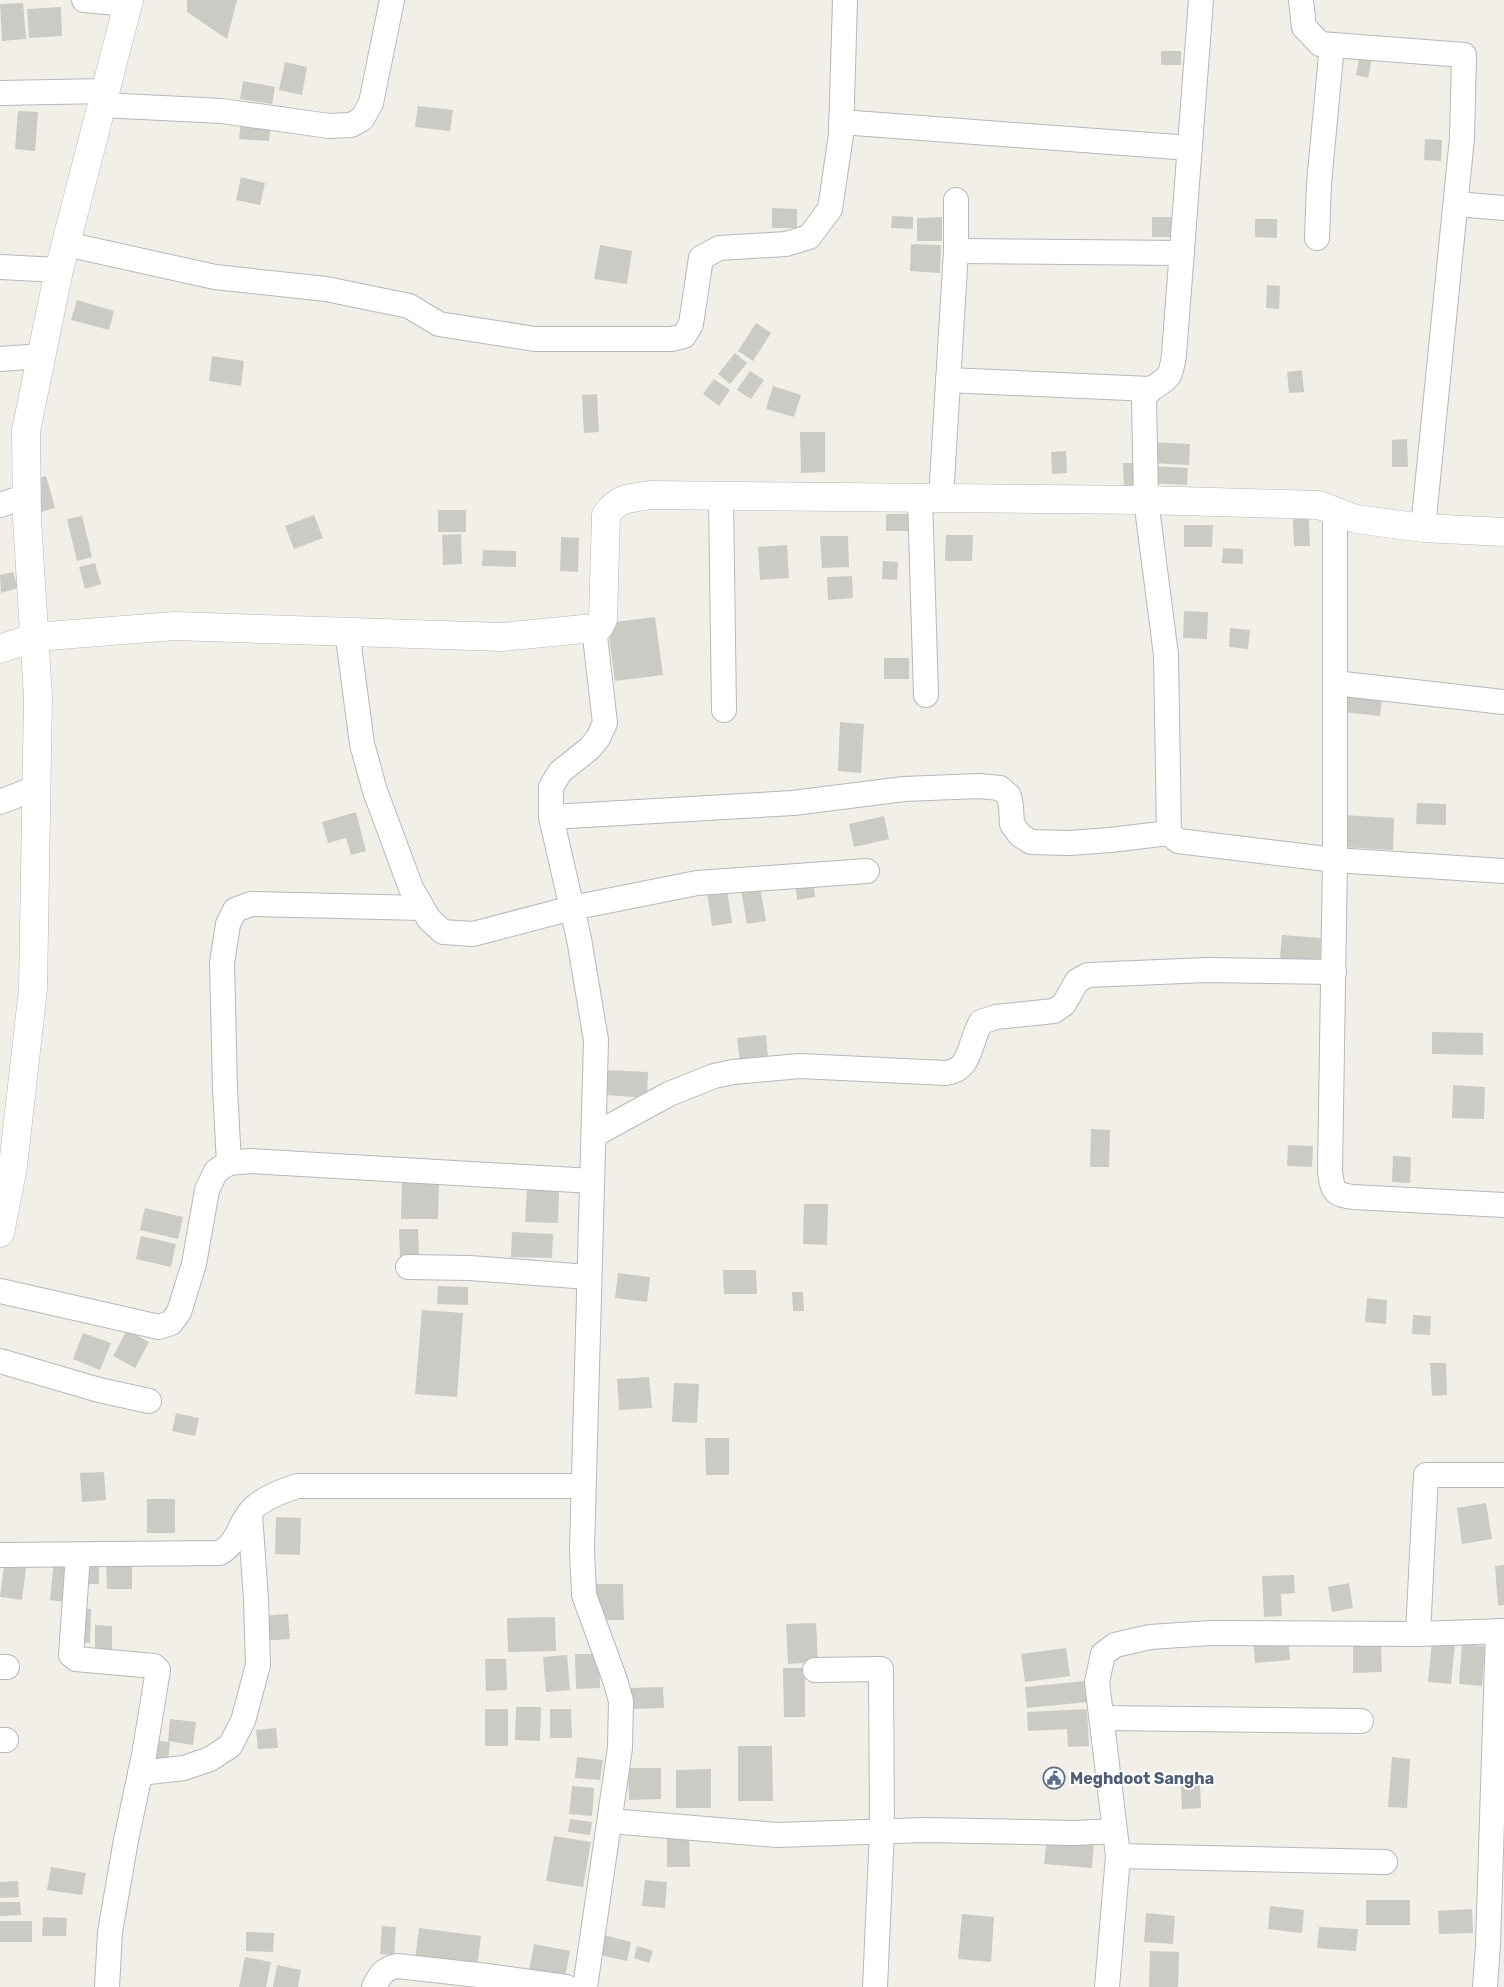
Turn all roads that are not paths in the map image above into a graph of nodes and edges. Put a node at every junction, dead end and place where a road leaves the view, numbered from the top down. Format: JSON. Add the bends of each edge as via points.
{"nodes":[{"id":1,"x":84,"y":0,"type":"edge"},
{"id":2,"x":392,"y":0,"type":"edge"},
{"id":3,"x":845,"y":0,"type":"edge"},
{"id":4,"x":1201,"y":0,"type":"edge"},
{"id":5,"x":1301,"y":0,"type":"edge"},
{"id":6,"x":129,"y":2,"type":"edge"},
{"id":7,"x":1332,"y":45,"type":"junction"},
{"id":8,"x":0,"y":93,"type":"edge"},
{"id":9,"x":104,"y":98,"type":"junction"},
{"id":10,"x":841,"y":122,"type":"junction"},
{"id":11,"x":1190,"y":148,"type":"junction"},
{"id":12,"x":956,"y":200,"type":"dead end"},
{"id":13,"x":1456,"y":204,"type":"junction"},
{"id":14,"x":1504,"y":208,"type":"edge"},
{"id":15,"x":1318,"y":238,"type":"dead end"},
{"id":16,"x":956,"y":251,"type":"junction"},
{"id":17,"x":1182,"y":253,"type":"junction"},
{"id":18,"x":63,"y":257,"type":"junction"},
{"id":19,"x":0,"y":267,"type":"edge"},
{"id":20,"x":41,"y":356,"type":"junction"},
{"id":21,"x":0,"y":359,"type":"edge"},
{"id":22,"x":948,"y":380,"type":"junction"},
{"id":23,"x":1150,"y":389,"type":"junction"},
{"id":24,"x":721,"y":497,"type":"junction"},
{"id":25,"x":931,"y":498,"type":"junction"},
{"id":26,"x":1146,"y":500,"type":"junction"},
{"id":27,"x":0,"y":505,"type":"edge"},
{"id":28,"x":27,"y":507,"type":"junction"},
{"id":29,"x":1335,"y":511,"type":"junction"},
{"id":30,"x":1423,"y":528,"type":"junction"},
{"id":31,"x":1504,"y":532,"type":"edge"},
{"id":32,"x":594,"y":628,"type":"junction"},
{"id":33,"x":346,"y":631,"type":"junction"},
{"id":34,"x":34,"y":637,"type":"junction"},
{"id":35,"x":0,"y":648,"type":"edge"},
{"id":36,"x":1335,"y":683,"type":"junction"},
{"id":37,"x":926,"y":695,"type":"dead end"},
{"id":38,"x":1504,"y":702,"type":"edge"},
{"id":39,"x":724,"y":710,"type":"dead end"},
{"id":40,"x":36,"y":788,"type":"junction"},
{"id":41,"x":0,"y":802,"type":"edge"},
{"id":42,"x":551,"y":817,"type":"junction"},
{"id":43,"x":1169,"y":833,"type":"junction"},
{"id":44,"x":1335,"y":860,"type":"junction"},
{"id":45,"x":867,"y":871,"type":"dead end"},
{"id":46,"x":1504,"y":871,"type":"edge"},
{"id":47,"x":422,"y":908,"type":"junction"},
{"id":48,"x":572,"y":908,"type":"junction"},
{"id":49,"x":1334,"y":972,"type":"junction"},
{"id":50,"x":594,"y":1135,"type":"junction"},
{"id":51,"x":230,"y":1163,"type":"junction"},
{"id":52,"x":592,"y":1181,"type":"junction"},
{"id":53,"x":4,"y":1191,"type":"edge"},
{"id":54,"x":1504,"y":1205,"type":"edge"},
{"id":55,"x":0,"y":1233,"type":"edge"},
{"id":56,"x":408,"y":1267,"type":"dead end"},
{"id":57,"x":588,"y":1277,"type":"junction"},
{"id":58,"x":0,"y":1291,"type":"edge"},
{"id":59,"x":0,"y":1362,"type":"edge"},
{"id":60,"x":149,"y":1401,"type":"dead end"},
{"id":61,"x":1504,"y":1475,"type":"edge"},
{"id":62,"x":583,"y":1486,"type":"junction"},
{"id":63,"x":250,"y":1512,"type":"junction"},
{"id":64,"x":0,"y":1555,"type":"edge"},
{"id":65,"x":78,"y":1555,"type":"junction"},
{"id":66,"x":1501,"y":1631,"type":"edge"},
{"id":67,"x":1418,"y":1634,"type":"junction"},
{"id":68,"x":816,"y":1670,"type":"dead end"},
{"id":69,"x":1103,"y":1718,"type":"junction"},
{"id":70,"x":1361,"y":1721,"type":"dead end"},
{"id":71,"x":1499,"y":1756,"type":"edge"},
{"id":72,"x":140,"y":1773,"type":"junction"},
{"id":73,"x":610,"y":1821,"type":"junction"},
{"id":74,"x":882,"y":1831,"type":"junction"},
{"id":75,"x":1115,"y":1831,"type":"junction"},
{"id":76,"x":1118,"y":1856,"type":"junction"},
{"id":77,"x":1385,"y":1862,"type":"dead end"},
{"id":78,"x":107,"y":1987,"type":"edge"},
{"id":79,"x":374,"y":1987,"type":"edge"},
{"id":80,"x":566,"y":1987,"type":"edge"},
{"id":81,"x":585,"y":1987,"type":"edge"},
{"id":82,"x":874,"y":1987,"type":"edge"},
{"id":83,"x":1107,"y":1987,"type":"edge"},
{"id":84,"x":1485,"y":1987,"type":"edge"}],
"edges":[{"from":1,"to":6,"type":"street"},
{"from":2,"to":9,"type":"street","via":[[371,102],[362,119],[351,125],[329,126]]},
{"from":3,"to":10,"type":"street"},
{"from":4,"to":11,"type":"street"},
{"from":5,"to":7,"type":"street","via":[[1304,28],[1320,44]]},
{"from":6,"to":9,"type":"street"},
{"from":7,"to":13,"type":"street","via":[[1464,55]]},
{"from":7,"to":15,"type":"street","via":[[1319,183]]},
{"from":8,"to":9,"type":"street"},
{"from":9,"to":18,"type":"street"},
{"from":10,"to":11,"type":"street"},
{"from":10,"to":18,"type":"street","via":[[830,209],[809,237],[786,244],[719,248],[701,258],[691,324],[684,336],[672,339],[535,339],[438,324],[409,306],[326,289]]},
{"from":11,"to":17,"type":"street"},
{"from":12,"to":16,"type":"street"},
{"from":13,"to":14,"type":"street"},
{"from":13,"to":30,"type":"street"},
{"from":16,"to":17,"type":"street"},
{"from":16,"to":22,"type":"street"},
{"from":17,"to":23,"type":"street","via":[[1170,374]]},
{"from":18,"to":19,"type":"street"},
{"from":18,"to":20,"type":"street"},
{"from":20,"to":21,"type":"street"},
{"from":20,"to":28,"type":"street","via":[[26,431]]},
{"from":22,"to":23,"type":"street"},
{"from":22,"to":25,"type":"street"},
{"from":23,"to":26,"type":"street","via":[[1144,400]]},
{"from":24,"to":25,"type":"street"},
{"from":24,"to":32,"type":"street","via":[[650,495],[614,504],[606,515],[603,619],[599,627]]},
{"from":24,"to":39,"type":"street"},
{"from":25,"to":26,"type":"street"},
{"from":25,"to":37,"type":"street"},
{"from":26,"to":29,"type":"street","via":[[1319,505]]},
{"from":26,"to":43,"type":"street","via":[[1166,655]]},
{"from":27,"to":28,"type":"street"},
{"from":28,"to":34,"type":"street"},
{"from":29,"to":30,"type":"street","via":[[1356,519]]},
{"from":29,"to":36,"type":"street"},
{"from":30,"to":31,"type":"street"},
{"from":32,"to":33,"type":"street","via":[[502,637]]},
{"from":32,"to":42,"type":"street","via":[[605,723],[590,748],[560,772],[551,787]]},
{"from":33,"to":34,"type":"street","via":[[175,626]]},
{"from":33,"to":47,"type":"street","via":[[362,744],[375,791],[411,888]]},
{"from":34,"to":35,"type":"street"},
{"from":34,"to":40,"type":"street","via":[[38,697]]},
{"from":36,"to":38,"type":"street"},
{"from":36,"to":44,"type":"street"},
{"from":40,"to":41,"type":"street"},
{"from":40,"to":53,"type":"street","via":[[33,989],[13,1166]]},
{"from":42,"to":43,"type":"street","via":[[793,804],[904,789],[979,786],[1000,788],[1009,796],[1012,824],[1031,842],[1110,840]]},
{"from":42,"to":48,"type":"street"},
{"from":43,"to":44,"type":"street","via":[[1178,841]]},
{"from":44,"to":46,"type":"street"},
{"from":44,"to":49,"type":"street"},
{"from":45,"to":48,"type":"street","via":[[697,883]]},
{"from":47,"to":48,"type":"street","via":[[443,932],[473,934]]},
{"from":47,"to":51,"type":"street","via":[[251,904],[235,910],[228,924],[222,963]]},
{"from":48,"to":50,"type":"street","via":[[596,1040]]},
{"from":49,"to":50,"type":"street","via":[[1207,970],[1088,976],[1077,981],[1064,1004],[1054,1011],[981,1022],[964,1064],[955,1072],[800,1066],[734,1072],[714,1076],[669,1094]]},
{"from":49,"to":54,"type":"street","via":[[1330,1172],[1335,1192],[1353,1197]]},
{"from":50,"to":52,"type":"street"},
{"from":51,"to":52,"type":"street","via":[[250,1161]]},
{"from":51,"to":58,"type":"street","via":[[216,1171],[207,1190],[194,1264],[179,1312],[171,1324],[159,1327]]},
{"from":52,"to":57,"type":"street"},
{"from":53,"to":55,"type":"street"},
{"from":56,"to":57,"type":"street"},
{"from":57,"to":62,"type":"street"},
{"from":59,"to":60,"type":"street"},
{"from":61,"to":67,"type":"street","via":[[1426,1475]]},
{"from":62,"to":63,"type":"street","via":[[297,1486],[279,1492]]},
{"from":62,"to":73,"type":"street","via":[[584,1595],[621,1701],[620,1748]]},
{"from":63,"to":65,"type":"street","via":[[236,1538],[220,1553]]},
{"from":63,"to":72,"type":"street","via":[[258,1664],[243,1721],[230,1746],[210,1759],[184,1768]]},
{"from":64,"to":65,"type":"street"},
{"from":65,"to":72,"type":"street","via":[[70,1656],[154,1666],[158,1670]]},
{"from":66,"to":67,"type":"street"},
{"from":66,"to":71,"type":"street"},
{"from":67,"to":69,"type":"street","via":[[1233,1632],[1150,1637],[1115,1645],[1103,1654],[1097,1682]]},
{"from":68,"to":74,"type":"street","via":[[881,1669]]},
{"from":69,"to":70,"type":"street"},
{"from":69,"to":75,"type":"street"},
{"from":71,"to":84,"type":"street"},
{"from":72,"to":78,"type":"street","via":[[110,1932]]},
{"from":73,"to":74,"type":"street","via":[[777,1835]]},
{"from":73,"to":81,"type":"street"},
{"from":74,"to":75,"type":"street"},
{"from":74,"to":82,"type":"street"},
{"from":75,"to":76,"type":"street"},
{"from":76,"to":77,"type":"street"},
{"from":76,"to":83,"type":"street"},
{"from":79,"to":80,"type":"street","via":[[380,1974],[397,1966]]}]}
